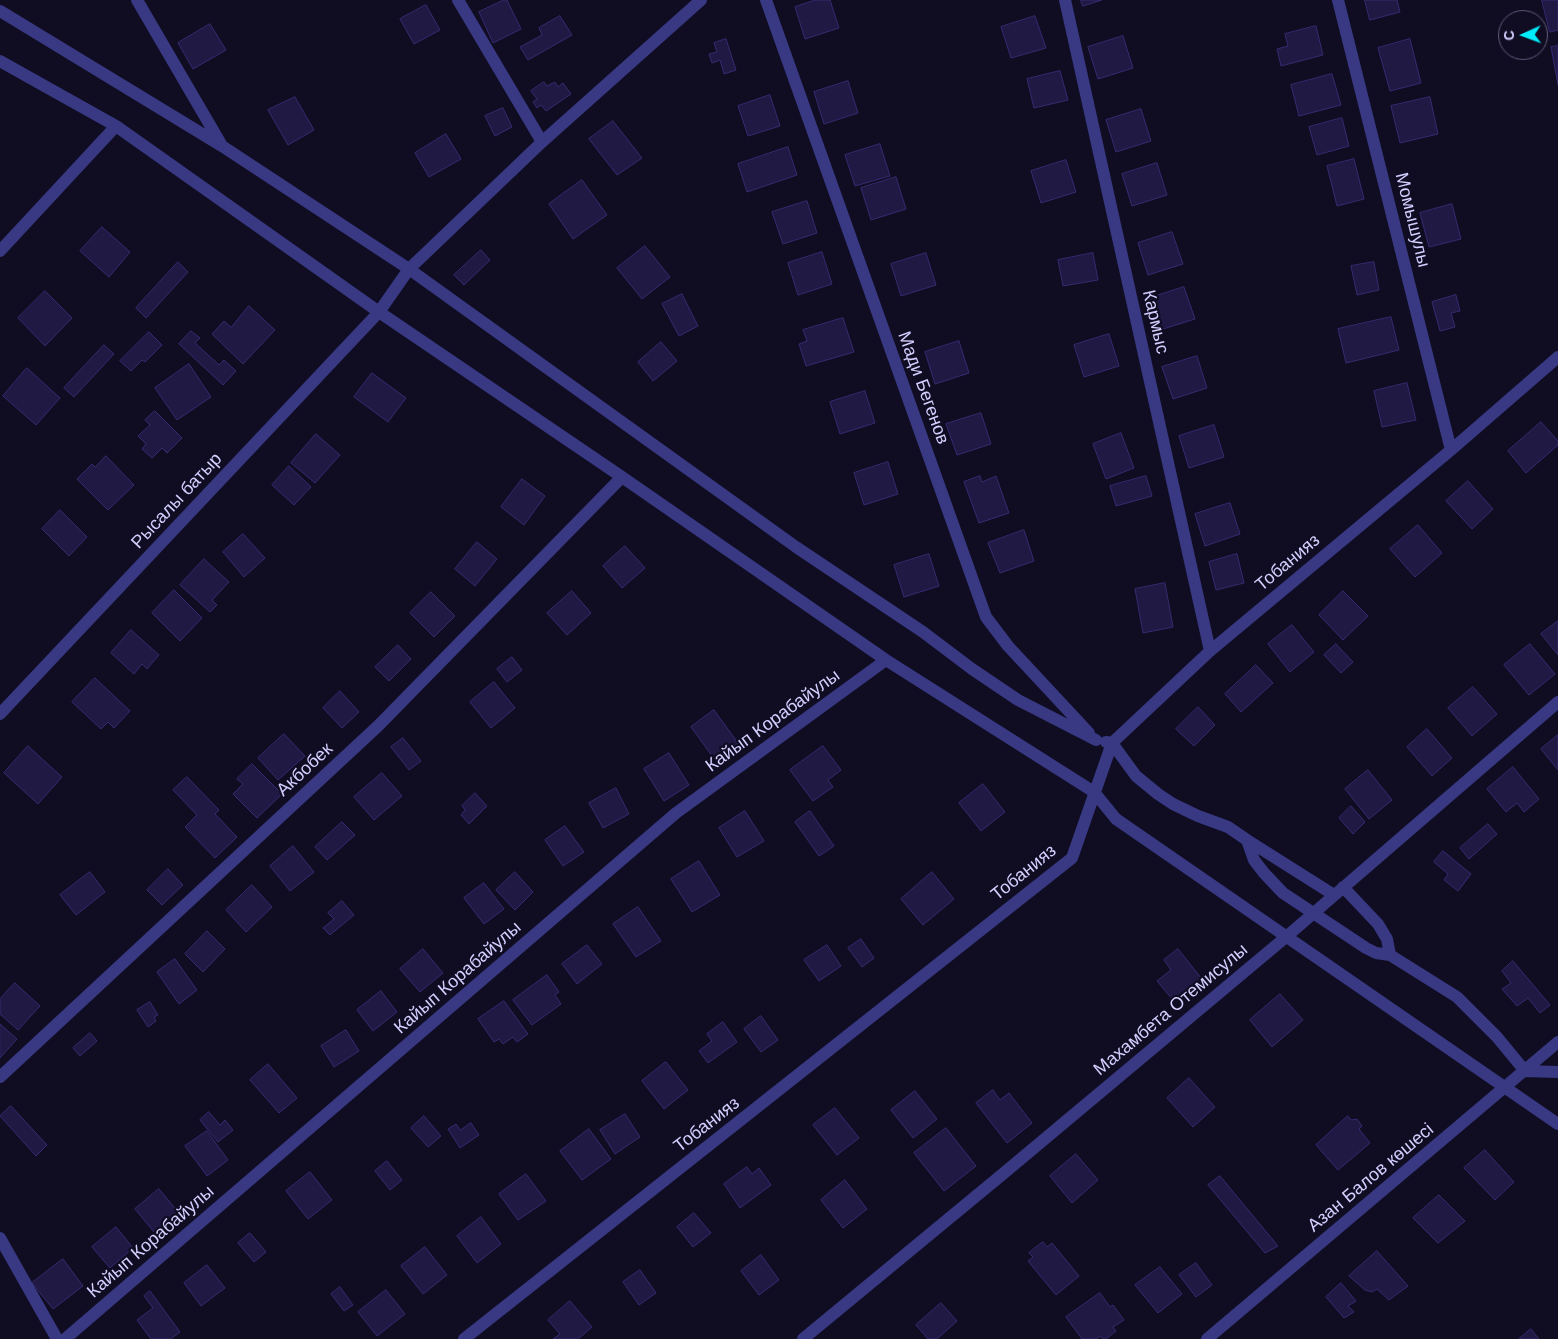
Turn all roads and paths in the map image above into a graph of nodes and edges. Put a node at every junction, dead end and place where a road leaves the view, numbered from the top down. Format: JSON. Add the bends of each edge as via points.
{"nodes":[{"id":1,"x":137,"y":0,"type":"edge"},
{"id":2,"x":458,"y":0,"type":"edge"},
{"id":3,"x":701,"y":0,"type":"edge"},
{"id":4,"x":766,"y":0,"type":"edge"},
{"id":5,"x":1065,"y":0,"type":"edge"},
{"id":6,"x":1338,"y":0,"type":"edge"},
{"id":7,"x":0,"y":11,"type":"edge"},
{"id":8,"x":0,"y":61,"type":"edge"},
{"id":9,"x":116,"y":126,"type":"junction"},
{"id":10,"x":542,"y":142,"type":"junction"},
{"id":11,"x":222,"y":146,"type":"junction"},
{"id":12,"x":0,"y":251,"type":"edge"},
{"id":13,"x":409,"y":269,"type":"junction"},
{"id":14,"x":379,"y":312,"type":"junction"},
{"id":15,"x":1558,"y":357,"type":"edge"},
{"id":16,"x":1451,"y":450,"type":"junction"},
{"id":17,"x":622,"y":477,"type":"junction"},
{"id":18,"x":1210,"y":651,"type":"junction"},
{"id":19,"x":886,"y":660,"type":"junction"},
{"id":20,"x":1558,"y":702,"type":"edge"},
{"id":21,"x":0,"y":714,"type":"edge"},
{"id":22,"x":1096,"y":740,"type":"junction"},
{"id":23,"x":1112,"y":743,"type":"junction"},
{"id":24,"x":1094,"y":792,"type":"junction"},
{"id":25,"x":1247,"y":840,"type":"junction"},
{"id":26,"x":1339,"y":891,"type":"junction"},
{"id":27,"x":1314,"y":913,"type":"junction"},
{"id":28,"x":1286,"y":937,"type":"junction"},
{"id":29,"x":1390,"y":956,"type":"junction"},
{"id":30,"x":1558,"y":1042,"type":"edge"},
{"id":31,"x":1525,"y":1071,"type":"junction"},
{"id":32,"x":1558,"y":1072,"type":"edge"},
{"id":33,"x":0,"y":1077,"type":"edge"},
{"id":34,"x":1505,"y":1088,"type":"junction"},
{"id":35,"x":1558,"y":1124,"type":"edge"},
{"id":36,"x":0,"y":1238,"type":"edge"},
{"id":37,"x":57,"y":1339,"type":"edge"},
{"id":38,"x":65,"y":1339,"type":"edge"},
{"id":39,"x":464,"y":1339,"type":"edge"},
{"id":40,"x":803,"y":1339,"type":"edge"},
{"id":41,"x":1207,"y":1339,"type":"edge"}],
"edges":[{"from":1,"to":11,"type":"street"},
{"from":2,"to":10,"type":"street"},
{"from":3,"to":10,"type":"street","name":"Рысалы батыр"},
{"from":4,"to":22,"type":"street","name":"Мади Бегенов","via":[[986,617],[1008,646]]},
{"from":5,"to":18,"type":"street","name":"Кармыс"},
{"from":6,"to":16,"type":"street","name":"Момышулы"},
{"from":7,"to":11,"type":"street"},
{"from":8,"to":9,"type":"street"},
{"from":9,"to":12,"type":"street"},
{"from":9,"to":14,"type":"street"},
{"from":10,"to":13,"type":"street","name":"Рысалы батыр"},
{"from":11,"to":13,"type":"street"},
{"from":13,"to":14,"type":"street","name":"Рысалы батыр"},
{"from":13,"to":22,"type":"street","via":[[972,669],[1018,700]]},
{"from":14,"to":17,"type":"street"},
{"from":14,"to":21,"type":"street","name":"Рысалы батыр"},
{"from":15,"to":16,"type":"street","name":"Тобанияз"},
{"from":16,"to":18,"type":"street","name":"Тобанияз"},
{"from":17,"to":19,"type":"street"},
{"from":17,"to":33,"type":"street","name":"Акбобек","via":[[378,726]]},
{"from":18,"to":23,"type":"street","name":"Тобанияз"},
{"from":19,"to":24,"type":"street"},
{"from":19,"to":38,"type":"street","name":"Кайып Корабайулы","via":[[676,813]]},
{"from":20,"to":26,"type":"street","name":"Махамбета Отемисулы"},
{"from":22,"to":23,"type":"street"},
{"from":23,"to":24,"type":"street","name":"Тобанияз"},
{"from":23,"to":25,"type":"street","via":[[1136,776],[1158,794],[1198,816],[1228,827]]},
{"from":24,"to":28,"type":"street","via":[[1116,819]]},
{"from":24,"to":39,"type":"street","name":"Тобанияз","via":[[1072,858]]},
{"from":25,"to":26,"type":"street"},
{"from":25,"to":27,"type":"street","via":[[1254,860],[1264,873],[1283,893]]},
{"from":26,"to":27,"type":"street","name":"Махамбета Отемисулы"},
{"from":26,"to":29,"type":"street","via":[[1378,924],[1387,939]]},
{"from":27,"to":28,"type":"street","name":"Махамбета Отемисулы"},
{"from":27,"to":29,"type":"street","via":[[1366,948]]},
{"from":28,"to":34,"type":"street"},
{"from":28,"to":40,"type":"street","name":"Махамбета Отемисулы"},
{"from":29,"to":31,"type":"street","via":[[1457,997]]},
{"from":30,"to":31,"type":"street","name":"Азан Балов көшесі"},
{"from":31,"to":32,"type":"street"},
{"from":31,"to":34,"type":"street","name":"Азан Балов көшесі"},
{"from":34,"to":35,"type":"street"},
{"from":34,"to":41,"type":"street","name":"Азан Балов көшесі"},
{"from":36,"to":37,"type":"street"}]}
